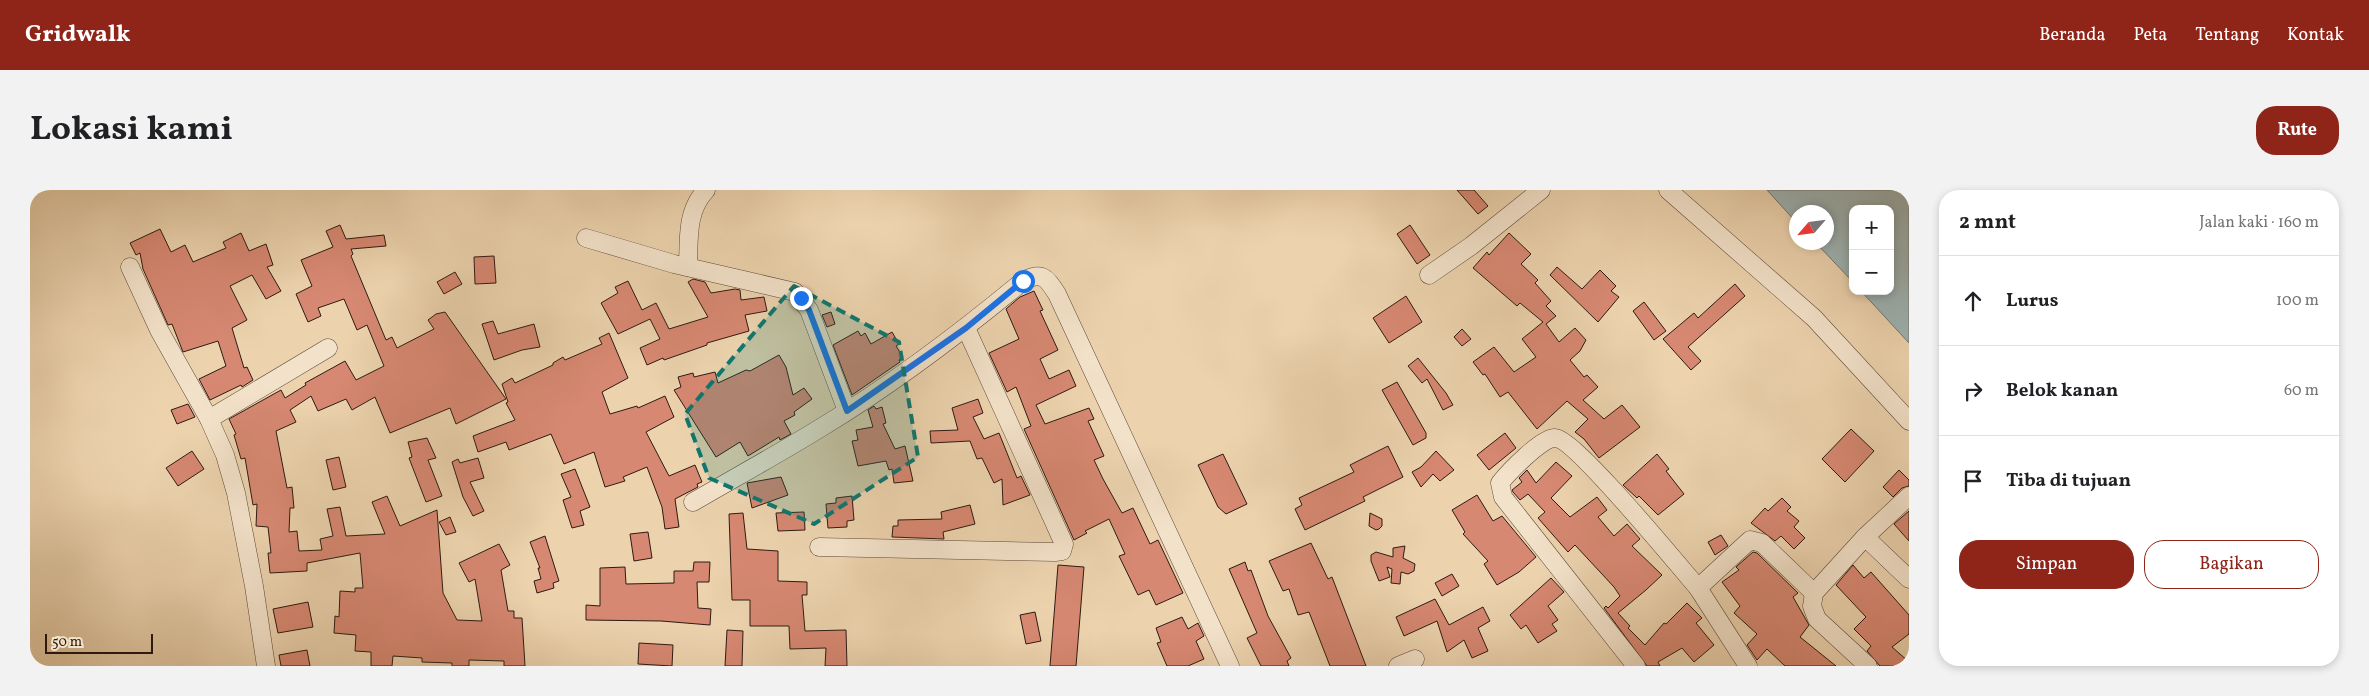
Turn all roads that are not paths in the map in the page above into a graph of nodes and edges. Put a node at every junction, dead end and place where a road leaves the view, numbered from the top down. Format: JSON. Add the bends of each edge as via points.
{"nodes":[{"id":1,"x":706,"y":190,"type":"edge"},
{"id":2,"x":1541,"y":190,"type":"edge"},
{"id":3,"x":1668,"y":190,"type":"edge"},
{"id":4,"x":586,"y":238,"type":"dead end"},
{"id":5,"x":130,"y":267,"type":"dead end"},
{"id":6,"x":688,"y":267,"type":"junction"},
{"id":7,"x":1429,"y":275,"type":"dead end"},
{"id":8,"x":966,"y":328,"type":"junction"},
{"id":9,"x":328,"y":348,"type":"dead end"},
{"id":10,"x":847,"y":411,"type":"junction"},
{"id":11,"x":209,"y":419,"type":"junction"},
{"id":12,"x":1909,"y":421,"type":"edge"},
{"id":13,"x":1909,"y":496,"type":"edge"},
{"id":14,"x":693,"y":502,"type":"dead end"},
{"id":15,"x":1865,"y":537,"type":"junction"},
{"id":16,"x":819,"y":547,"type":"dead end"},
{"id":17,"x":1909,"y":578,"type":"edge"},
{"id":18,"x":1698,"y":588,"type":"junction"},
{"id":19,"x":1814,"y":593,"type":"junction"},
{"id":20,"x":1415,"y":658,"type":"dead end"},
{"id":21,"x":266,"y":666,"type":"edge"},
{"id":22,"x":1230,"y":666,"type":"edge"},
{"id":23,"x":1398,"y":666,"type":"edge"},
{"id":24,"x":1636,"y":666,"type":"edge"},
{"id":25,"x":1748,"y":666,"type":"edge"},
{"id":26,"x":1868,"y":666,"type":"edge"}],
"edges":[{"from":1,"to":6,"type":"street","via":[[693,209]]},
{"from":2,"to":7,"type":"street"},
{"from":3,"to":12,"type":"street","via":[[1814,318]]},
{"from":4,"to":6,"type":"street"},
{"from":5,"to":11,"type":"street","via":[[159,330]]},
{"from":6,"to":10,"type":"street","via":[[795,292],[809,310]]},
{"from":8,"to":10,"type":"street"},
{"from":8,"to":16,"type":"street","via":[[1064,544],[1062,551]]},
{"from":8,"to":22,"type":"street","via":[[1033,275],[1049,280]]},
{"from":9,"to":11,"type":"street"},
{"from":10,"to":14,"type":"street"},
{"from":11,"to":21,"type":"street","via":[[226,455],[236,493]]},
{"from":13,"to":15,"type":"street"},
{"from":15,"to":17,"type":"street"},
{"from":15,"to":19,"type":"street"},
{"from":18,"to":19,"type":"street","via":[[1750,540],[1755,540]]},
{"from":18,"to":24,"type":"street","via":[[1604,480],[1565,442],[1555,438],[1546,440],[1508,473],[1500,484],[1503,497]]},
{"from":18,"to":25,"type":"street"},
{"from":19,"to":26,"type":"street","via":[[1812,606],[1817,619]]},
{"from":20,"to":23,"type":"street"}]}
